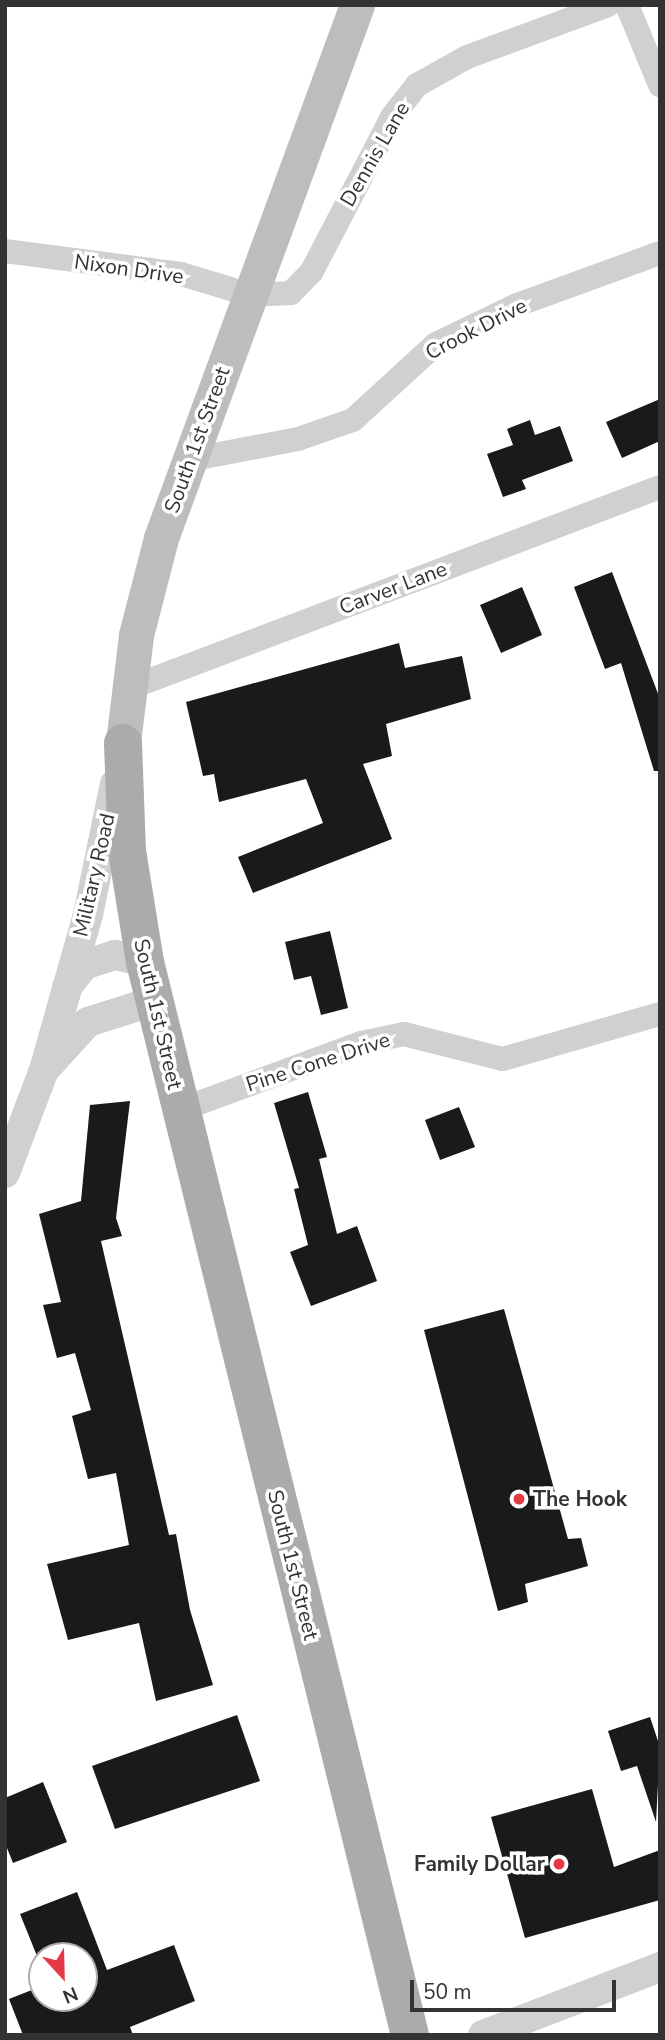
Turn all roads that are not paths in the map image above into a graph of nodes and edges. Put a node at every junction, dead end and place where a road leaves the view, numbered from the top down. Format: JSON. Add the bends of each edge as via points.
{"nodes":[{"id":1,"x":357,"y":5,"type":"edge"},
{"id":2,"x":608,"y":5,"type":"edge"},
{"id":3,"x":627,"y":5,"type":"edge"},
{"id":4,"x":660,"y":85,"type":"edge"},
{"id":5,"x":5,"y":251,"type":"edge"},
{"id":6,"x":660,"y":253,"type":"edge"},
{"id":7,"x":251,"y":295,"type":"junction"},
{"id":8,"x":188,"y":460,"type":"junction"},
{"id":9,"x":660,"y":487,"type":"edge"},
{"id":10,"x":127,"y":689,"type":"junction"},
{"id":11,"x":123,"y":743,"type":"junction"},
{"id":12,"x":145,"y":962,"type":"junction"},
{"id":13,"x":154,"y":1001,"type":"junction"},
{"id":14,"x":59,"y":1007,"type":"junction"},
{"id":15,"x":660,"y":1014,"type":"edge"},
{"id":16,"x":44,"y":1070,"type":"junction"},
{"id":17,"x":180,"y":1110,"type":"junction"},
{"id":18,"x":5,"y":1173,"type":"edge"},
{"id":19,"x":660,"y":1968,"type":"edge"},
{"id":20,"x":410,"y":2035,"type":"edge"},
{"id":21,"x":483,"y":2035,"type":"edge"}],
"edges":[{"from":1,"to":7,"type":"main road","name":"South 1st Street"},
{"from":2,"to":7,"type":"street","name":"Dennis Lane","via":[[467,57],[417,85],[392,117],[312,271],[291,293]]},
{"from":3,"to":4,"type":"street"},
{"from":5,"to":7,"type":"street","name":"Nixon Drive","via":[[181,274]]},
{"from":6,"to":8,"type":"street","name":"Crook Drive","via":[[517,305],[436,344],[353,420],[298,439]]},
{"from":7,"to":8,"type":"main road","name":"South 1st Street"},
{"from":8,"to":10,"type":"main road","name":"South 1st Street","via":[[161,538]]},
{"from":9,"to":10,"type":"street","name":"Carver Lane"},
{"from":10,"to":11,"type":"main road","name":"South 1st Street"},
{"from":11,"to":12,"type":"main road","name":"South 1st Street","via":[[127,851]]},
{"from":11,"to":14,"type":"street","name":"Military Road","via":[[88,915]]},
{"from":12,"to":13,"type":"main road","name":"South 1st Street"},
{"from":12,"to":14,"type":"street","name":"Military Road","via":[[115,955],[84,965],[71,978]]},
{"from":13,"to":16,"type":"street","name":"Military Road","via":[[88,1021]]},
{"from":13,"to":17,"type":"main road","name":"South 1st Street"},
{"from":14,"to":16,"type":"street","name":"Military Road"},
{"from":15,"to":17,"type":"street","name":"Pine Cone Drive","via":[[503,1059],[404,1034],[361,1043]]},
{"from":16,"to":18,"type":"street","name":"Military Road"},
{"from":17,"to":20,"type":"main road","name":"South 1st Street"},
{"from":19,"to":21,"type":"street"}]}
